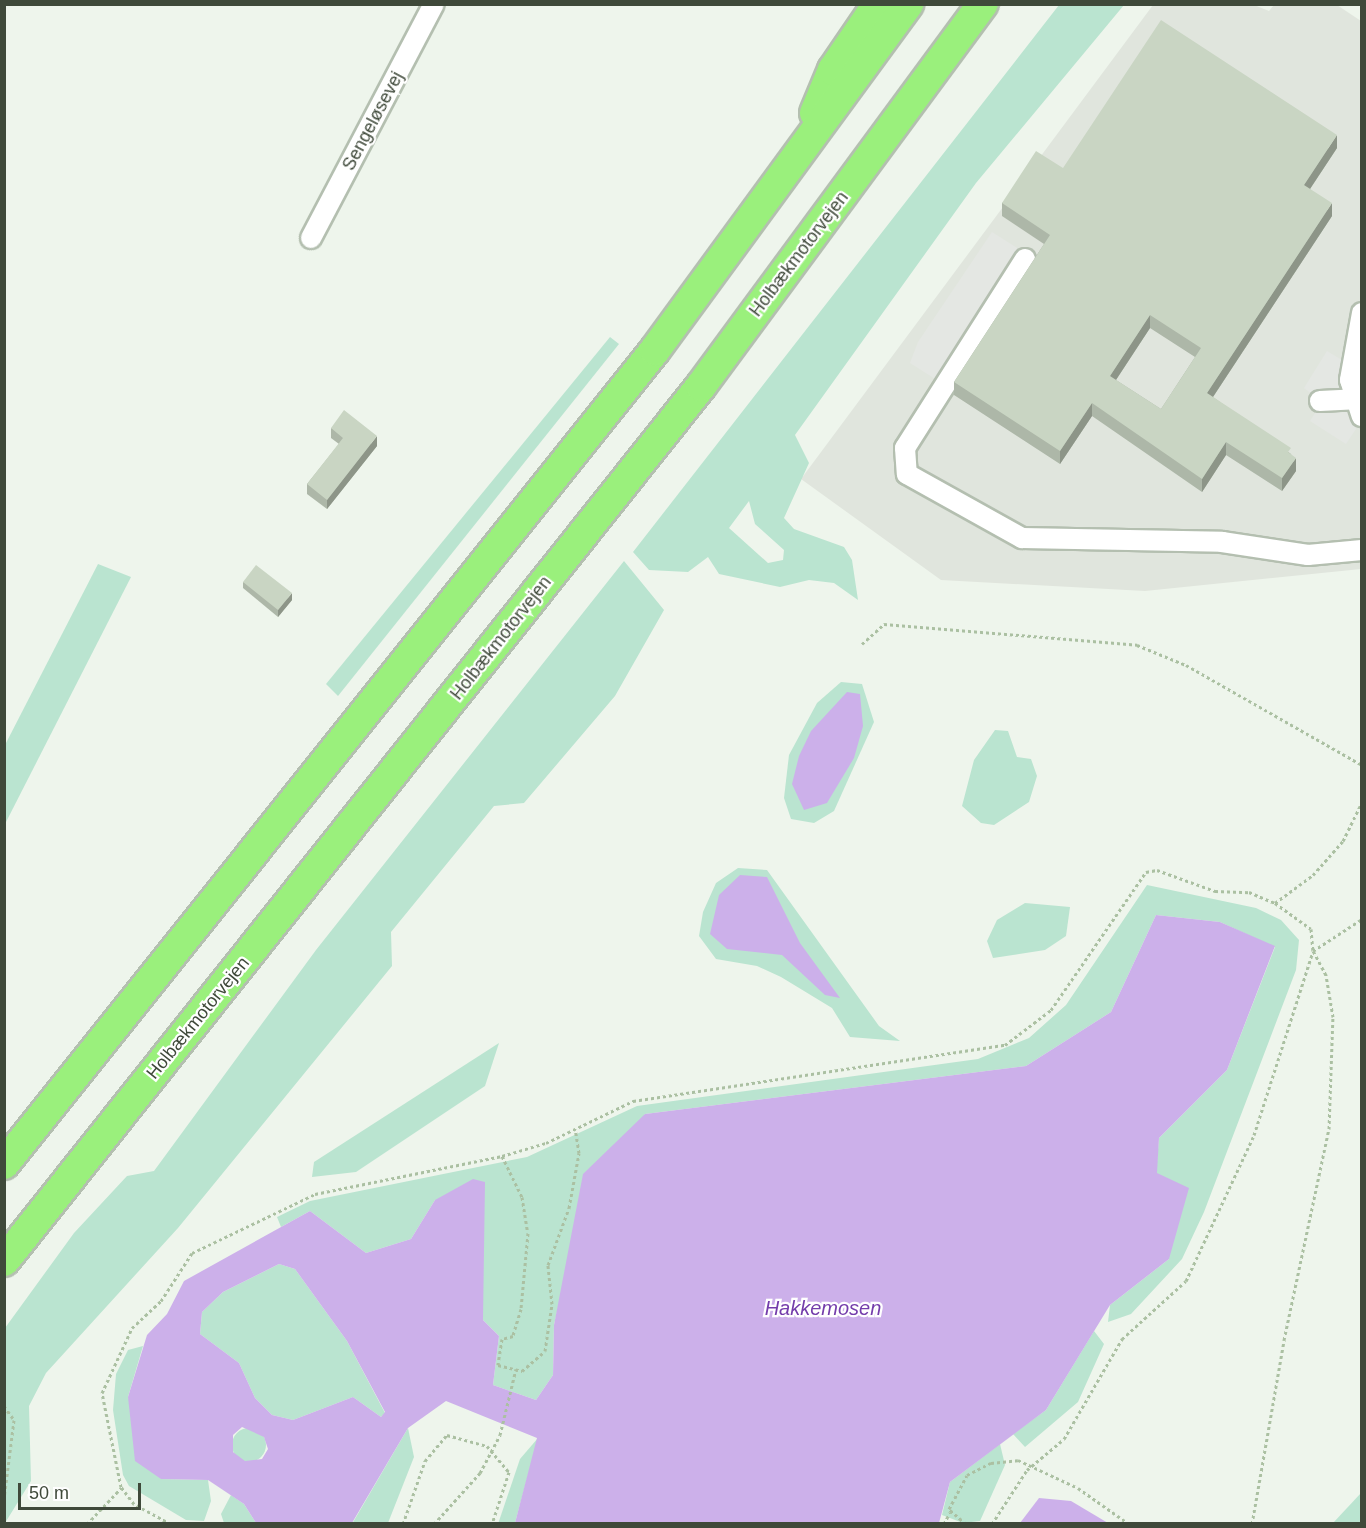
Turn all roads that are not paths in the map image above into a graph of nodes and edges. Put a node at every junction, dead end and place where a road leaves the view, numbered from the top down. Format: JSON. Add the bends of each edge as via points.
{"nodes":[{"id":1,"x":434,"y":4,"type":"edge"},
{"id":2,"x":878,"y":4,"type":"edge"},
{"id":3,"x":908,"y":4,"type":"edge"},
{"id":4,"x":983,"y":4,"type":"edge"},
{"id":5,"x":792,"y":166,"type":"junction"},
{"id":6,"x":311,"y":238,"type":"dead end"},
{"id":7,"x":1025,"y":259,"type":"dead end"},
{"id":8,"x":1362,"y":314,"type":"edge"},
{"id":9,"x":1320,"y":401,"type":"dead end"},
{"id":10,"x":1358,"y":407,"type":"edge"},
{"id":11,"x":1362,"y":550,"type":"edge"},
{"id":12,"x":4,"y":1164,"type":"edge"},
{"id":13,"x":4,"y":1260,"type":"edge"}],
"edges":[{"from":1,"to":6,"type":"street","name":"Sengeløsevej"},
{"from":2,"to":5,"type":"highway","via":[[833,70]]},
{"from":3,"to":5,"type":"highway"},
{"from":4,"to":13,"type":"highway","name":"Holbækmotorvejen","via":[[694,395]]},
{"from":5,"to":12,"type":"highway","via":[[655,350]]},
{"from":7,"to":11,"type":"street","via":[[905,448],[907,474],[1022,538],[1222,542],[1308,555]]},
{"from":8,"to":10,"type":"street","via":[[1350,380]]},
{"from":9,"to":10,"type":"street"}]}
